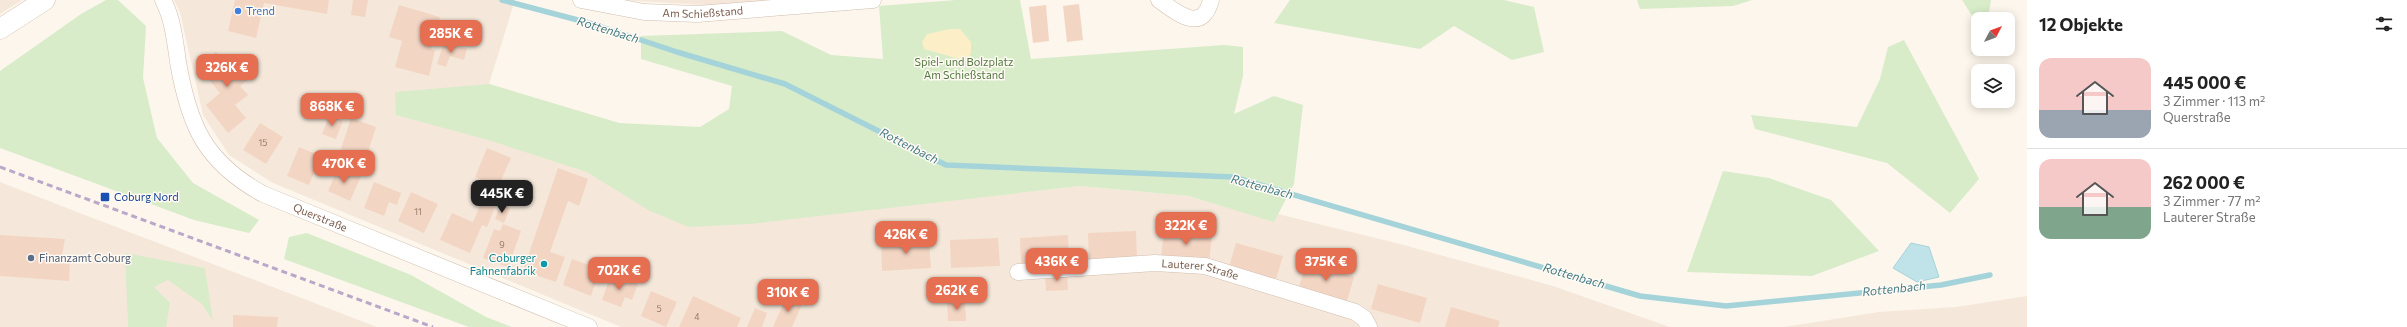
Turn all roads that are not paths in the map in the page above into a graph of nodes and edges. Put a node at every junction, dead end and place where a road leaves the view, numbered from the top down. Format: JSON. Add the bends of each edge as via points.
{"nodes":[{"id":1,"x":45,"y":0,"type":"edge"},
{"id":2,"x":163,"y":0,"type":"edge"},
{"id":3,"x":581,"y":0,"type":"edge"},
{"id":4,"x":873,"y":0,"type":"edge"},
{"id":5,"x":1159,"y":0,"type":"edge"},
{"id":6,"x":1211,"y":0,"type":"edge"},
{"id":7,"x":0,"y":29,"type":"edge"},
{"id":8,"x":1018,"y":272,"type":"dead end"},
{"id":9,"x":589,"y":327,"type":"edge"},
{"id":10,"x":1369,"y":327,"type":"edge"}],
"edges":[{"from":1,"to":7,"type":"street"},
{"from":2,"to":9,"type":"street","name":"Querstraße","via":[[172,26],[182,85],[199,135],[222,166],[245,184],[263,194]]},
{"from":3,"to":4,"type":"street","name":"Am Schießstand","via":[[644,12],[697,14]]},
{"from":5,"to":6,"type":"street","via":[[1187,19],[1196,18],[1204,13]]},
{"from":8,"to":10,"type":"street","name":"Lauterer Straße","via":[[1155,263],[1205,266],[1355,312],[1364,318]]}]}
